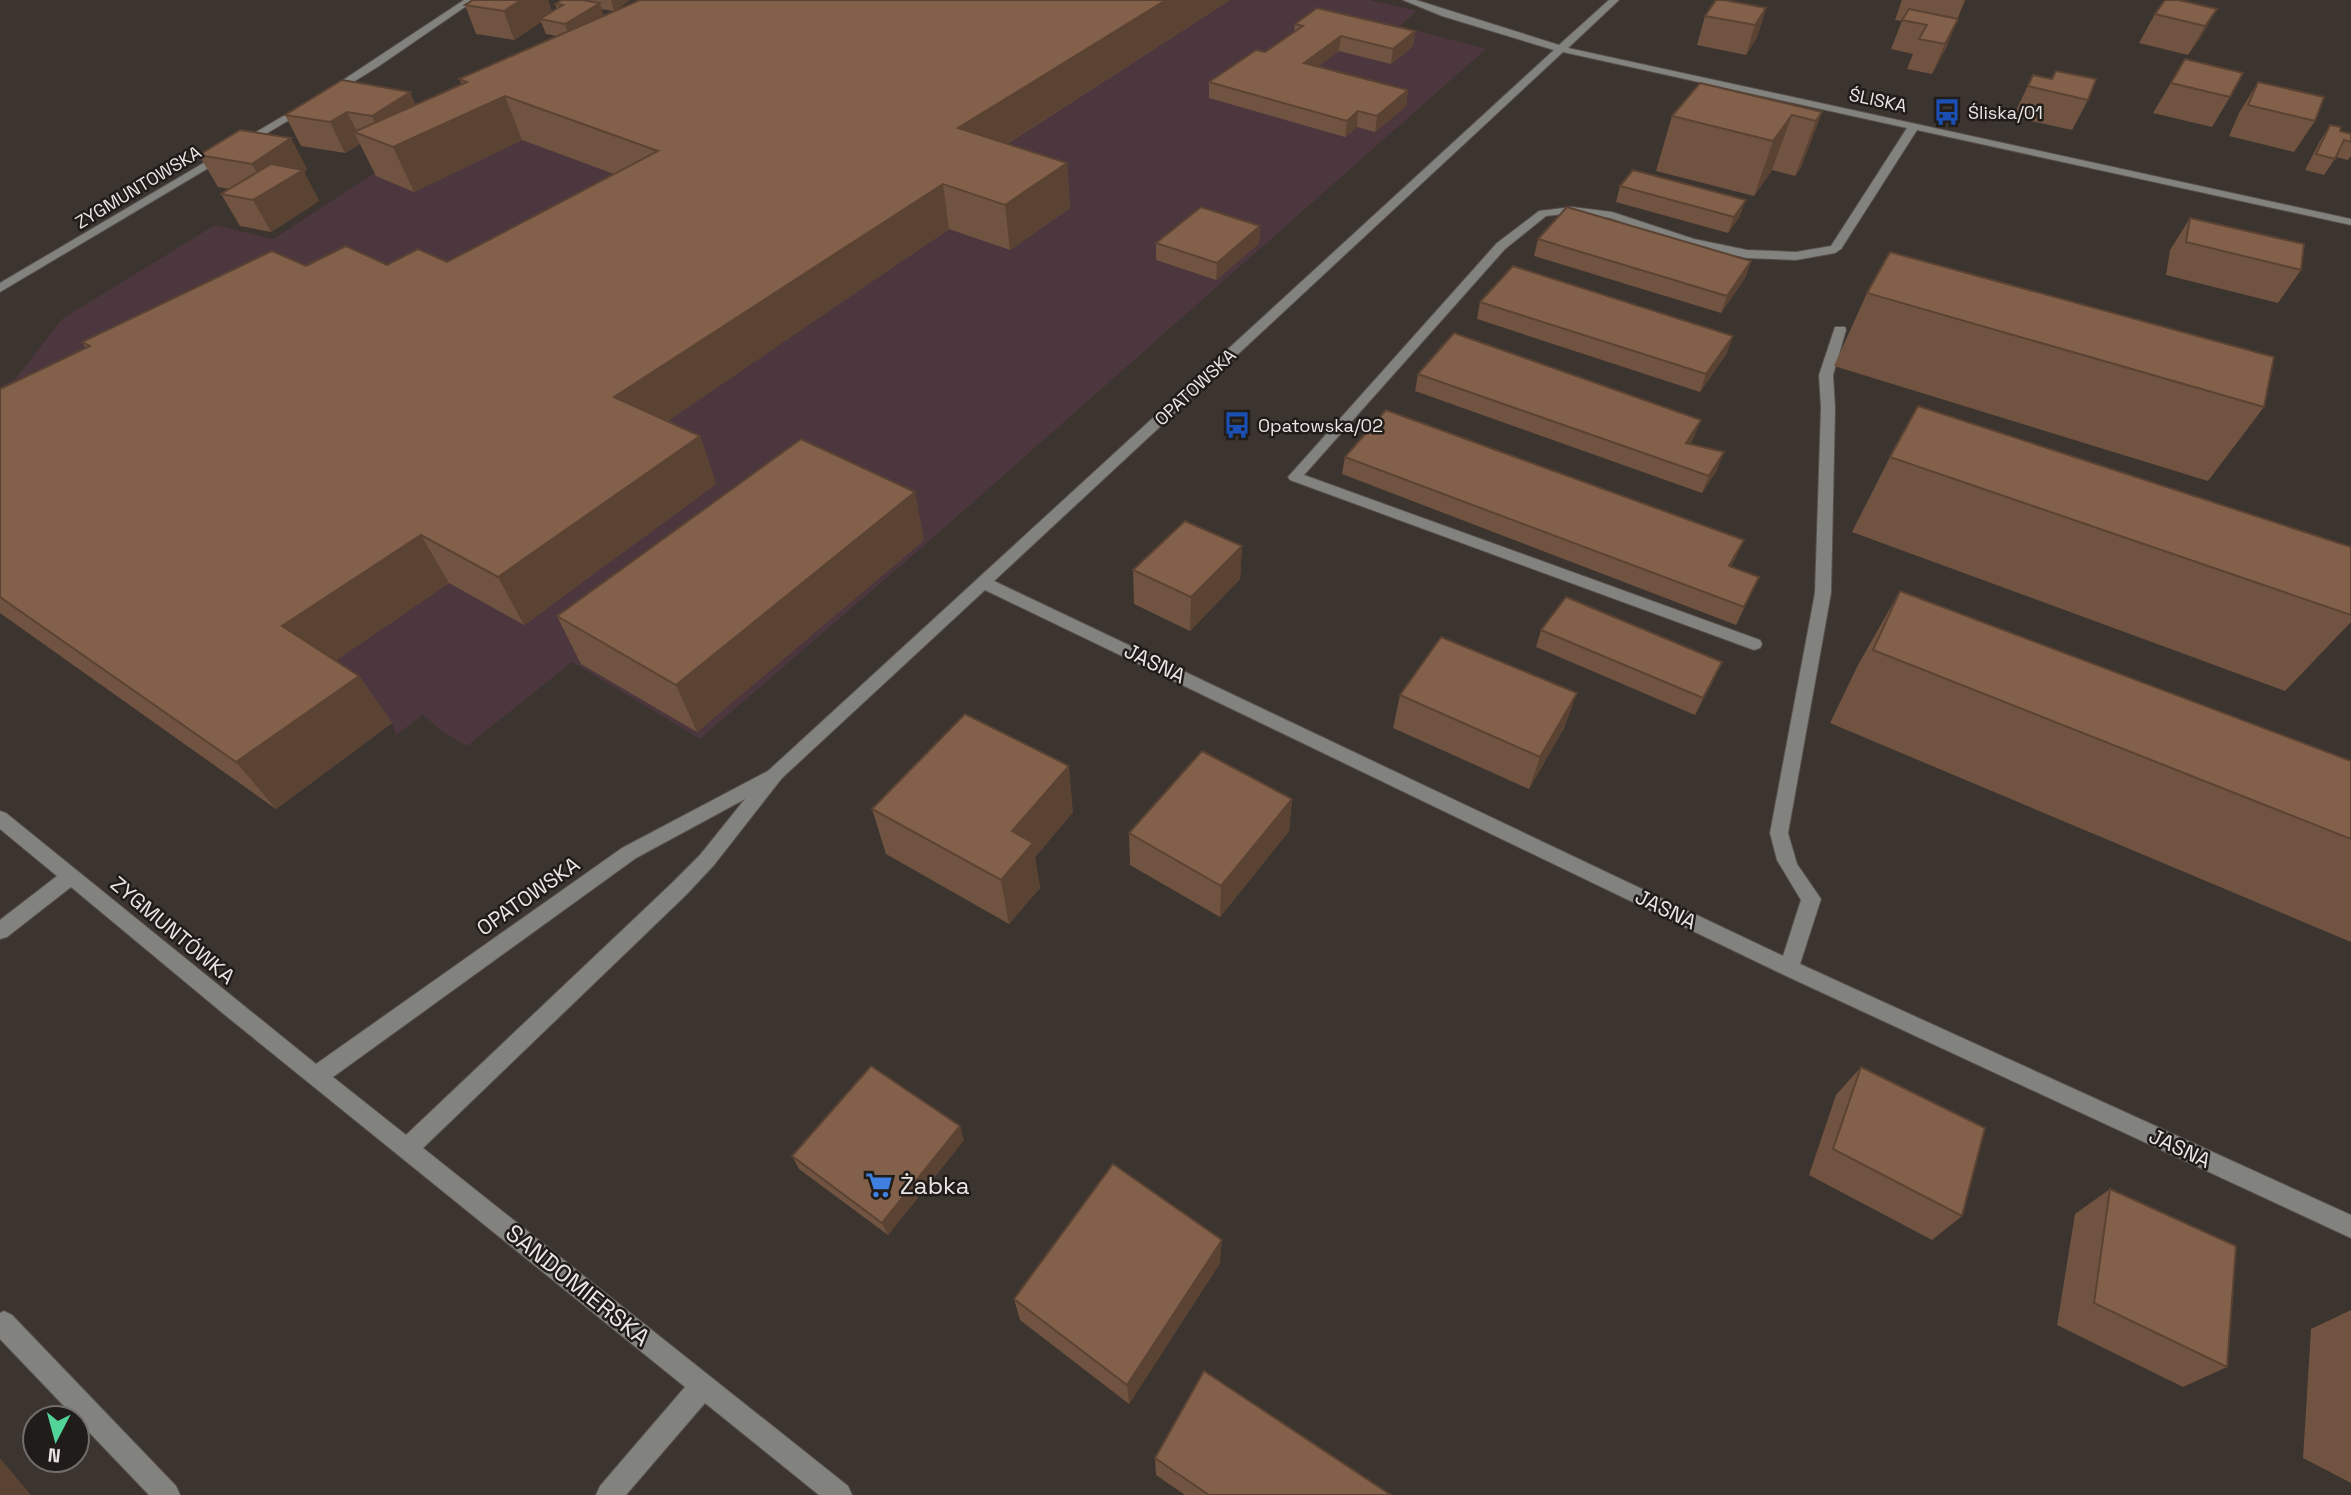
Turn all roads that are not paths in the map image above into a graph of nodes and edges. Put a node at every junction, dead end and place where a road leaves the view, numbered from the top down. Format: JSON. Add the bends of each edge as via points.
{"nodes":[{"id":1,"x":470,"y":0,"type":"edge"},
{"id":2,"x":1408,"y":0,"type":"edge"},
{"id":3,"x":1614,"y":0,"type":"edge"},
{"id":4,"x":1561,"y":48,"type":"junction"},
{"id":5,"x":1914,"y":126,"type":"junction"},
{"id":6,"x":2351,"y":222,"type":"edge"},
{"id":7,"x":0,"y":288,"type":"edge"},
{"id":8,"x":1840,"y":330,"type":"dead end"},
{"id":9,"x":984,"y":583,"type":"junction"},
{"id":10,"x":1754,"y":645,"type":"dead end"},
{"id":11,"x":776,"y":773,"type":"junction"},
{"id":12,"x":0,"y":818,"type":"edge"},
{"id":13,"x":71,"y":876,"type":"junction"},
{"id":14,"x":0,"y":932,"type":"edge"},
{"id":15,"x":1789,"y":968,"type":"junction"},
{"id":16,"x":318,"y":1075,"type":"junction"},
{"id":17,"x":408,"y":1148,"type":"junction"},
{"id":18,"x":2351,"y":1227,"type":"edge"},
{"id":19,"x":0,"y":1327,"type":"edge"},
{"id":20,"x":703,"y":1386,"type":"junction"},
{"id":21,"x":167,"y":1495,"type":"edge"},
{"id":22,"x":609,"y":1495,"type":"edge"},
{"id":23,"x":839,"y":1495,"type":"edge"}],
"edges":[{"from":1,"to":7,"type":"street","name":"ZYGMUNTOWSKA","via":[[376,64]]},
{"from":2,"to":4,"type":"street","name":"ŚLISKA"},
{"from":3,"to":4,"type":"street","name":"OPATOWSKA"},
{"from":4,"to":5,"type":"street","name":"ŚLISKA"},
{"from":4,"to":9,"type":"street","name":"OPATOWSKA"},
{"from":5,"to":6,"type":"street","name":"ŚLISKA"},
{"from":5,"to":10,"type":"street","via":[[1835,249],[1796,256],[1747,254],[1691,242],[1612,215],[1572,210],[1543,213],[1501,246],[1295,477]]},
{"from":8,"to":15,"type":"street","via":[[1826,376],[1823,593],[1779,833],[1785,862],[1811,898]]},
{"from":9,"to":11,"type":"street","name":"OPATOWSKA"},
{"from":9,"to":15,"type":"street","name":"JASNA"},
{"from":11,"to":16,"type":"street","name":"OPATOWSKA","via":[[629,853]]},
{"from":11,"to":17,"type":"street","name":"OPATOWSKA","via":[[679,889]]},
{"from":12,"to":13,"type":"street","name":"ZYGMUNTÓWKA"},
{"from":13,"to":14,"type":"street"},
{"from":13,"to":16,"type":"street","name":"ZYGMUNTÓWKA"},
{"from":15,"to":18,"type":"street","name":"JASNA"},
{"from":16,"to":17,"type":"street","name":"SANDOMIERSKA"},
{"from":17,"to":20,"type":"street","name":"SANDOMIERSKA"},
{"from":19,"to":21,"type":"street","via":[[4,1323]]},
{"from":20,"to":22,"type":"street"},
{"from":20,"to":23,"type":"street","name":"SANDOMIERSKA"}]}
